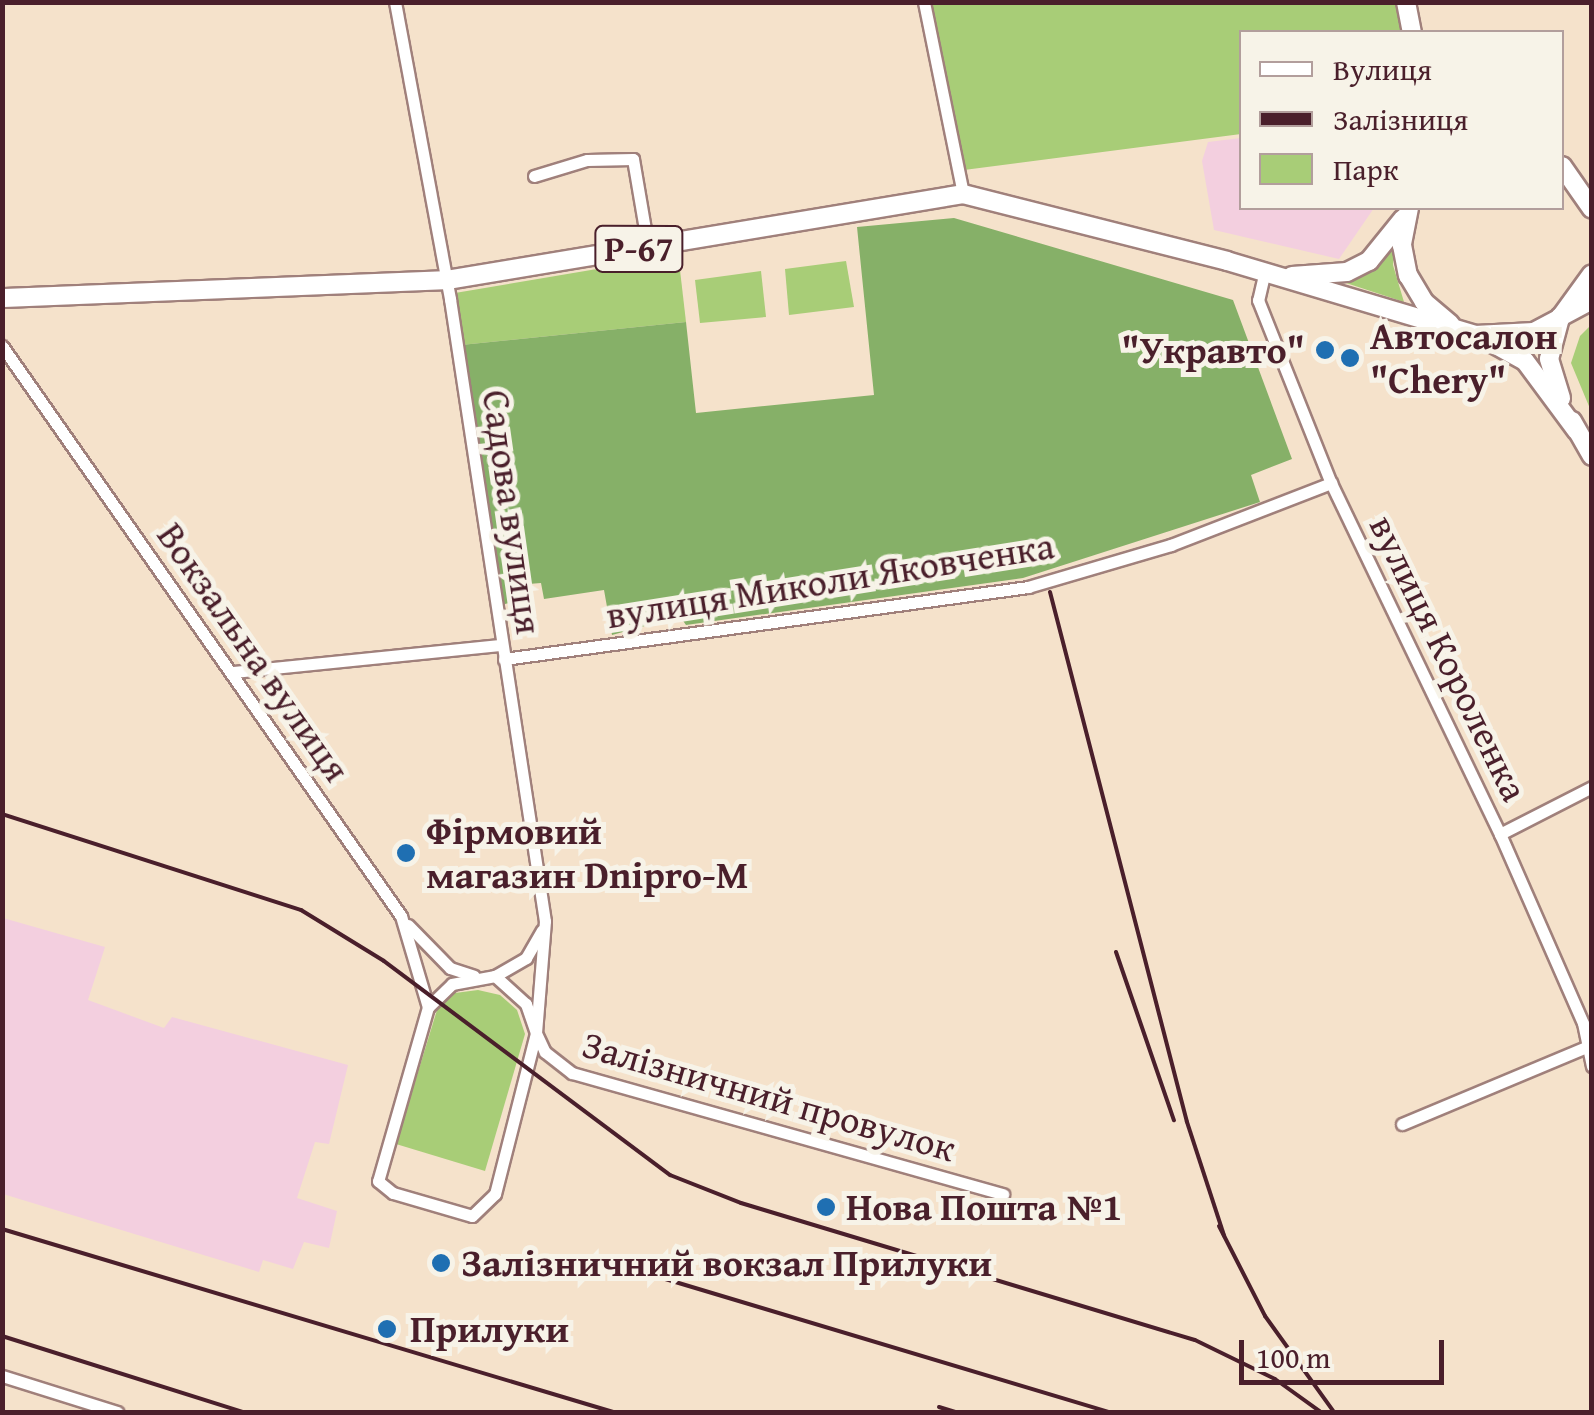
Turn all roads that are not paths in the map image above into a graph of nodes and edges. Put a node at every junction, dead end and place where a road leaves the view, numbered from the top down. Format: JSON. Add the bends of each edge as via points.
{"nodes":[{"id":1,"x":395,"y":2,"type":"edge"},
{"id":2,"x":924,"y":2,"type":"edge"},
{"id":3,"x":1406,"y":2,"type":"edge"},
{"id":4,"x":1412,"y":30,"type":"edge"},
{"id":5,"x":1564,"y":169,"type":"edge"},
{"id":6,"x":534,"y":176,"type":"dead end"},
{"id":7,"x":963,"y":194,"type":"junction"},
{"id":8,"x":1589,"y":200,"type":"edge"},
{"id":9,"x":1407,"y":210,"type":"edge"},
{"id":10,"x":648,"y":247,"type":"junction"},
{"id":11,"x":1592,"y":274,"type":"edge"},
{"id":12,"x":1264,"y":275,"type":"junction"},
{"id":13,"x":447,"y":280,"type":"junction"},
{"id":14,"x":2,"y":298,"type":"edge"},
{"id":15,"x":1592,"y":300,"type":"edge"},
{"id":16,"x":1560,"y":318,"type":"junction"},
{"id":17,"x":1475,"y":335,"type":"junction"},
{"id":18,"x":2,"y":346,"type":"edge"},
{"id":19,"x":1577,"y":431,"type":"junction"},
{"id":20,"x":1592,"y":456,"type":"edge"},
{"id":21,"x":1331,"y":483,"type":"junction"},
{"id":22,"x":503,"y":652,"type":"junction"},
{"id":23,"x":234,"y":672,"type":"junction"},
{"id":24,"x":1592,"y":788,"type":"edge"},
{"id":25,"x":1500,"y":834,"type":"junction"},
{"id":26,"x":400,"y":916,"type":"junction"},
{"id":27,"x":544,"y":922,"type":"junction"},
{"id":28,"x":474,"y":976,"type":"junction"},
{"id":29,"x":495,"y":976,"type":"junction"},
{"id":30,"x":428,"y":1007,"type":"junction"},
{"id":31,"x":536,"y":1033,"type":"junction"},
{"id":32,"x":1586,"y":1047,"type":"junction"},
{"id":33,"x":1592,"y":1066,"type":"edge"},
{"id":34,"x":1402,"y":1124,"type":"dead end"},
{"id":35,"x":1003,"y":1194,"type":"dead end"},
{"id":36,"x":2,"y":1376,"type":"edge"},
{"id":37,"x":117,"y":1412,"type":"edge"}],
"edges":[{"from":1,"to":13,"type":"street","name":"Садова вулиця"},
{"from":2,"to":7,"type":"street"},
{"from":3,"to":4,"type":"main road"},
{"from":5,"to":8,"type":"main road"},
{"from":6,"to":10,"type":"street","via":[[588,160],[633,159]]},
{"from":7,"to":10,"type":"main road","number":"Р-67"},
{"from":7,"to":12,"type":"main road","number":"Р-67"},
{"from":9,"to":12,"type":"main road","number":"Р-67","via":[[1385,248],[1348,272]]},
{"from":9,"to":17,"type":"main road","number":"Р-67","via":[[1408,276],[1424,302]]},
{"from":10,"to":13,"type":"main road","number":"Р-67"},
{"from":11,"to":16,"type":"main road","number":"Р-67"},
{"from":12,"to":17,"type":"main road","number":"Р-67"},
{"from":12,"to":21,"type":"street","name":"вулиця Короленка","via":[[1258,300]]},
{"from":13,"to":14,"type":"main road","number":"Р-67"},
{"from":13,"to":22,"type":"street","name":"Садова вулиця"},
{"from":15,"to":16,"type":"main road"},
{"from":16,"to":17,"type":"main road","number":"Р-67","via":[[1534,332]]},
{"from":16,"to":19,"type":"main road","number":"Р-67","via":[[1548,359]]},
{"from":17,"to":19,"type":"main road","number":"Р-67","via":[[1525,361]]},
{"from":18,"to":23,"type":"street","name":"Вокзальна вулиця"},
{"from":19,"to":20,"type":"main road","number":"Р-67"},
{"from":21,"to":22,"type":"street","name":"вулиця Миколи Яковченка","via":[[1171,545],[1028,587]]},
{"from":21,"to":25,"type":"street","name":"вулиця Короленка"},
{"from":22,"to":23,"type":"street","name":"вулиця Миколи Яковченка"},
{"from":22,"to":27,"type":"street","name":"Садова вулиця"},
{"from":23,"to":26,"type":"street","name":"Вокзальна вулиця"},
{"from":24,"to":25,"type":"street"},
{"from":25,"to":32,"type":"street","name":"вулиця Короленка","via":[[1583,1023]]},
{"from":26,"to":28,"type":"street","via":[[450,968]]},
{"from":26,"to":30,"type":"street","name":"Вокзальна вулиця"},
{"from":27,"to":29,"type":"street","via":[[526,958]]},
{"from":27,"to":31,"type":"street","name":"Садова вулиця"},
{"from":28,"to":29,"type":"street"},
{"from":28,"to":30,"type":"street","via":[[442,989]]},
{"from":29,"to":31,"type":"street","via":[[526,1004]]},
{"from":30,"to":31,"type":"street","via":[[378,1181],[394,1194],[460,1216],[481,1212],[495,1194]]},
{"from":31,"to":35,"type":"street","name":"Залізничний провулок","via":[[556,1065],[572,1073]]},
{"from":32,"to":33,"type":"street","name":"вулиця Короленка"},
{"from":32,"to":34,"type":"street"},
{"from":36,"to":37,"type":"street"}]}
